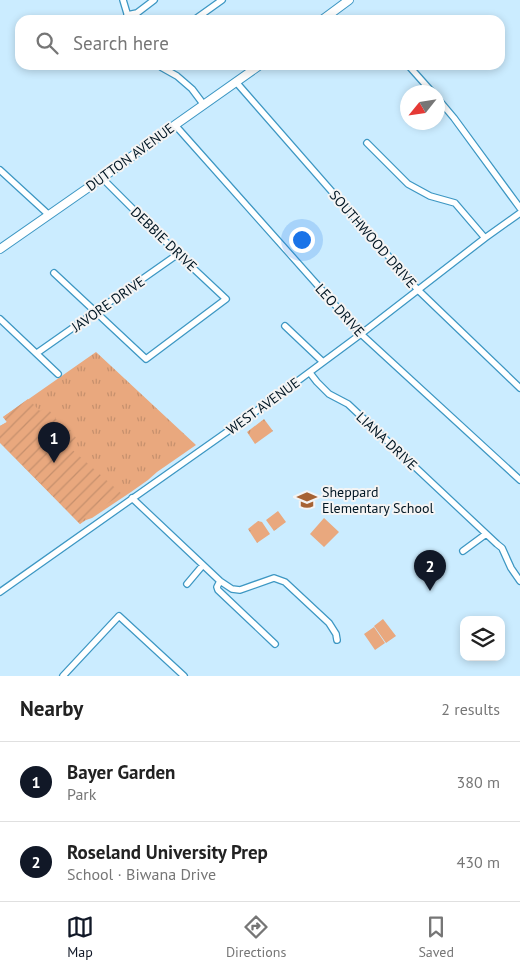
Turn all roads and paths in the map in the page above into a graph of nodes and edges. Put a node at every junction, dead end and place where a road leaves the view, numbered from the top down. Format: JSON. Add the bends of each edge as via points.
{"nodes":[{"id":1,"x":124,"y":0,"type":"edge"},
{"id":2,"x":154,"y":0,"type":"edge"},
{"id":3,"x":222,"y":0,"type":"edge"},
{"id":4,"x":349,"y":0,"type":"edge"},
{"id":5,"x":128,"y":15,"type":"edge"},
{"id":6,"x":132,"y":15,"type":"edge"},
{"id":7,"x":201,"y":15,"type":"edge"},
{"id":8,"x":329,"y":15,"type":"edge"},
{"id":9,"x":166,"y":70,"type":"edge"},
{"id":10,"x":253,"y":70,"type":"edge"},
{"id":11,"x":412,"y":70,"type":"edge"},
{"id":12,"x":236,"y":82,"type":"junction"},
{"id":13,"x":426,"y":85,"type":"edge"},
{"id":14,"x":204,"y":105,"type":"junction"},
{"id":15,"x":445,"y":107,"type":"edge"},
{"id":16,"x":175,"y":125,"type":"junction"},
{"id":17,"x":367,"y":143,"type":"dead end"},
{"id":18,"x":0,"y":170,"type":"edge"},
{"id":19,"x":102,"y":178,"type":"junction"},
{"id":20,"x":520,"y":208,"type":"edge"},
{"id":21,"x":520,"y":214,"type":"edge"},
{"id":22,"x":48,"y":215,"type":"junction"},
{"id":23,"x":485,"y":238,"type":"junction"},
{"id":24,"x":0,"y":249,"type":"edge"},
{"id":25,"x":178,"y":254,"type":"junction"},
{"id":26,"x":54,"y":273,"type":"dead end"},
{"id":27,"x":418,"y":290,"type":"junction"},
{"id":28,"x":96,"y":312,"type":"junction"},
{"id":29,"x":0,"y":319,"type":"edge"},
{"id":30,"x":285,"y":326,"type":"dead end"},
{"id":31,"x":361,"y":334,"type":"junction"},
{"id":32,"x":37,"y":354,"type":"junction"},
{"id":33,"x":323,"y":362,"type":"junction"},
{"id":34,"x":310,"y":372,"type":"junction"},
{"id":35,"x":58,"y":374,"type":"dead end"},
{"id":36,"x":520,"y":388,"type":"edge"},
{"id":37,"x":520,"y":480,"type":"edge"},
{"id":38,"x":132,"y":498,"type":"junction"},
{"id":39,"x":486,"y":534,"type":"junction"},
{"id":40,"x":463,"y":551,"type":"dead end"},
{"id":41,"x":203,"y":565,"type":"junction"},
{"id":42,"x":220,"y":581,"type":"junction"},
{"id":43,"x":520,"y":581,"type":"edge"},
{"id":44,"x":187,"y":584,"type":"dead end"},
{"id":45,"x":0,"y":592,"type":"edge"},
{"id":46,"x":337,"y":640,"type":"dead end"},
{"id":47,"x":275,"y":644,"type":"dead end"},
{"id":48,"x":63,"y":676,"type":"edge"},
{"id":49,"x":184,"y":676,"type":"edge"}],
"edges":[{"from":1,"to":5,"type":"street"},
{"from":2,"to":6,"type":"street"},
{"from":3,"to":7,"type":"street"},
{"from":4,"to":8,"type":"main road"},
{"from":9,"to":14,"type":"street","via":[[192,88]]},
{"from":10,"to":12,"type":"main road","name":"DUTTON AVENUE"},
{"from":11,"to":13,"type":"street"},
{"from":12,"to":14,"type":"main road","name":"DUTTON AVENUE"},
{"from":12,"to":27,"type":"street","name":"SOUTHWOOD DRIVE"},
{"from":14,"to":16,"type":"main road","name":"DUTTON AVENUE"},
{"from":15,"to":20,"type":"street"},
{"from":16,"to":19,"type":"main road","name":"DUTTON AVENUE"},
{"from":16,"to":31,"type":"street","name":"LEO DRIVE"},
{"from":17,"to":23,"type":"street","via":[[408,184],[430,196],[455,203]]},
{"from":18,"to":22,"type":"street"},
{"from":19,"to":22,"type":"main road","name":"DUTTON AVENUE"},
{"from":19,"to":25,"type":"street","name":"DEBBIE DRIVE"},
{"from":21,"to":23,"type":"street","name":"WEST AVENUE"},
{"from":22,"to":24,"type":"main road","name":"DUTTON AVENUE"},
{"from":23,"to":27,"type":"street","name":"WEST AVENUE"},
{"from":25,"to":28,"type":"street","name":"JAVORE DRIVE"},
{"from":25,"to":28,"type":"street","name":"DEBBIE DRIVE","via":[[226,299],[146,359]]},
{"from":26,"to":28,"type":"street"},
{"from":27,"to":31,"type":"street","name":"WEST AVENUE"},
{"from":27,"to":36,"type":"street","name":"SOUTHWOOD DRIVE"},
{"from":28,"to":32,"type":"street","name":"JAVORE DRIVE"},
{"from":29,"to":32,"type":"street"},
{"from":30,"to":33,"type":"street"},
{"from":31,"to":33,"type":"street","name":"WEST AVENUE"},
{"from":31,"to":37,"type":"street","name":"LEO DRIVE"},
{"from":32,"to":35,"type":"street"},
{"from":33,"to":34,"type":"street","name":"WEST AVENUE"},
{"from":34,"to":38,"type":"street","name":"WEST AVENUE"},
{"from":34,"to":39,"type":"street","name":"LIANA DRIVE","via":[[329,394],[348,404]]},
{"from":38,"to":41,"type":"street"},
{"from":38,"to":45,"type":"street","name":"WEST AVENUE"},
{"from":39,"to":40,"type":"street"},
{"from":39,"to":43,"type":"street","name":"LIANA DRIVE","via":[[502,548]]},
{"from":41,"to":42,"type":"street"},
{"from":41,"to":44,"type":"street"},
{"from":42,"to":46,"type":"street","via":[[240,590],[270,579],[285,582],[329,623]]},
{"from":42,"to":47,"type":"street","via":[[218,590]]},
{"from":48,"to":49,"type":"street","via":[[120,616]]}]}
